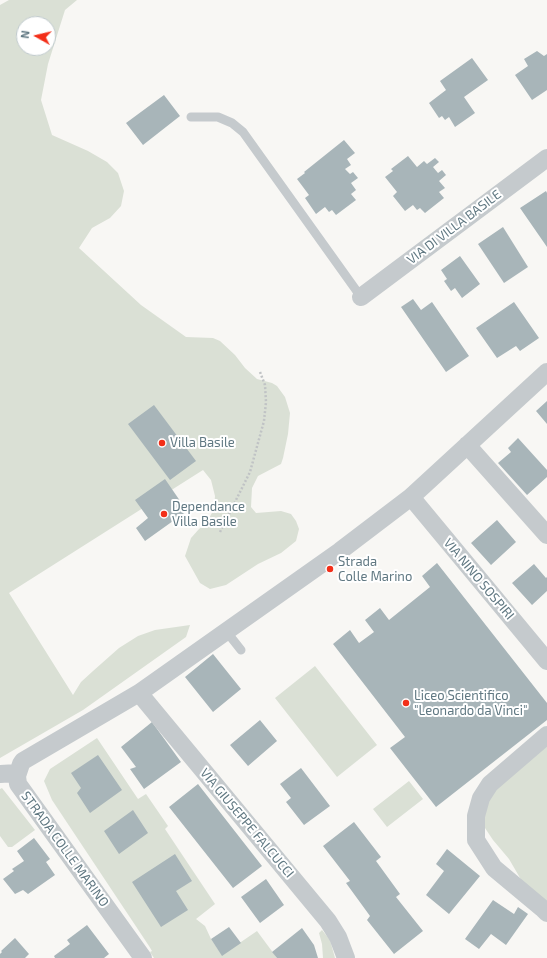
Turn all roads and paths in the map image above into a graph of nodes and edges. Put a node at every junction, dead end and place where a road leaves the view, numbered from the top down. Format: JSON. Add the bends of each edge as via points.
{"nodes":[{"id":1,"x":191,"y":117,"type":"dead end"},
{"id":2,"x":547,"y":158,"type":"edge"},
{"id":3,"x":361,"y":296,"type":"joint"},
{"id":4,"x":260,"y":372,"type":"dead end"},
{"id":5,"x":547,"y":372,"type":"edge"},
{"id":6,"x":467,"y":445,"type":"junction"},
{"id":7,"x":411,"y":497,"type":"junction"},
{"id":8,"x":220,"y":532,"type":"dead end"},
{"id":9,"x":547,"y":535,"type":"edge"},
{"id":10,"x":226,"y":631,"type":"junction"},
{"id":11,"x":241,"y":650,"type":"dead end"},
{"id":12,"x":547,"y":661,"type":"edge"},
{"id":13,"x":139,"y":693,"type":"junction"},
{"id":14,"x":547,"y":735,"type":"edge"},
{"id":15,"x":9,"y":774,"type":"edge"},
{"id":16,"x":547,"y":913,"type":"edge"},
{"id":17,"x":143,"y":958,"type":"edge"},
{"id":18,"x":346,"y":958,"type":"edge"}],
"edges":[{"from":1,"to":3,"type":"lane","via":[[218,117],[232,123],[243,132]]},
{"from":2,"to":3,"type":"street","name":"VIA DI VILLA BASILE"},
{"from":4,"to":8,"type":"path","via":[[265,385],[264,421],[250,472]]},
{"from":5,"to":6,"type":"street","name":"STRADA COLLE MARINO"},
{"from":6,"to":7,"type":"street","name":"STRADA COLLE MARINO"},
{"from":6,"to":9,"type":"street"},
{"from":7,"to":10,"type":"street","name":"STRADA COLLE MARINO","via":[[340,551]]},
{"from":7,"to":12,"type":"street","name":"VIA NINO SOSPIRI"},
{"from":10,"to":11,"type":"lane"},
{"from":10,"to":13,"type":"street","name":"STRADA COLLE MARINO"},
{"from":13,"to":15,"type":"street","name":"STRADA COLLE MARINO","via":[[23,761],[19,768]]},
{"from":13,"to":18,"type":"street","name":"VIA GIUSEPPE FALCUCCI","via":[[328,921]]},
{"from":14,"to":16,"type":"street","via":[[490,784],[481,798],[476,816],[476,840],[494,868]]},
{"from":15,"to":17,"type":"street","name":"STRADA COLLE MARINO"}]}
